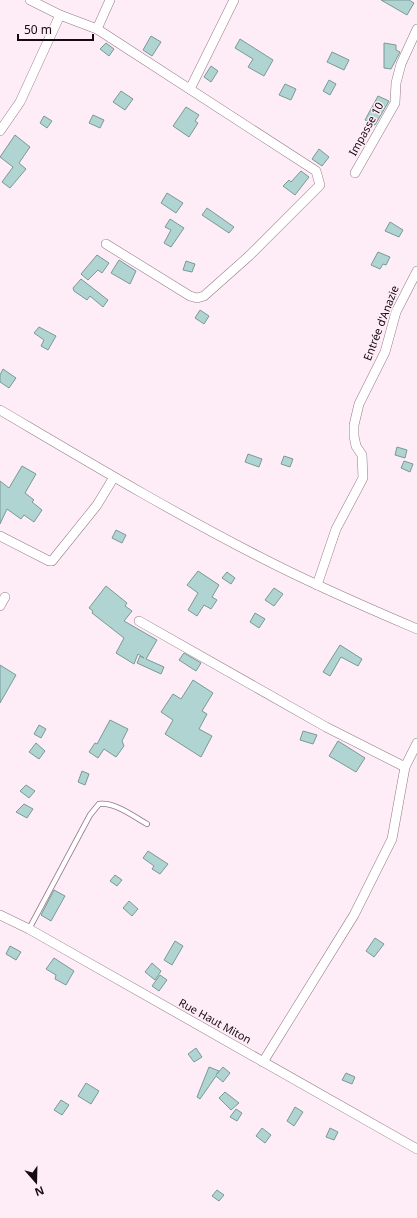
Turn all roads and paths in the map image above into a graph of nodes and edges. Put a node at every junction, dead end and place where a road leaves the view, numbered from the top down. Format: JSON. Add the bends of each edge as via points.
{"nodes":[{"id":1,"x":30,"y":0,"type":"edge"},
{"id":2,"x":110,"y":0,"type":"edge"},
{"id":3,"x":234,"y":0,"type":"edge"},
{"id":4,"x":60,"y":15,"type":"junction"},
{"id":5,"x":97,"y":29,"type":"junction"},
{"id":6,"x":417,"y":29,"type":"edge"},
{"id":7,"x":190,"y":89,"type":"junction"},
{"id":8,"x":0,"y":131,"type":"edge"},
{"id":9,"x":356,"y":173,"type":"dead end"},
{"id":10,"x":106,"y":244,"type":"dead end"},
{"id":11,"x":417,"y":272,"type":"edge"},
{"id":12,"x":0,"y":410,"type":"edge"},
{"id":13,"x":114,"y":477,"type":"junction"},
{"id":14,"x":0,"y":536,"type":"edge"},
{"id":15,"x":317,"y":585,"type":"junction"},
{"id":16,"x":5,"y":597,"type":"dead end"},
{"id":17,"x":0,"y":606,"type":"edge"},
{"id":18,"x":139,"y":621,"type":"dead end"},
{"id":19,"x":417,"y":629,"type":"edge"},
{"id":20,"x":417,"y":743,"type":"edge"},
{"id":21,"x":405,"y":767,"type":"junction"},
{"id":22,"x":147,"y":824,"type":"dead end"},
{"id":23,"x":0,"y":915,"type":"edge"},
{"id":24,"x":29,"y":929,"type":"junction"},
{"id":25,"x":263,"y":1062,"type":"junction"},
{"id":26,"x":417,"y":1149,"type":"edge"}],
"edges":[{"from":1,"to":4,"type":"street"},
{"from":2,"to":5,"type":"street"},
{"from":3,"to":7,"type":"street"},
{"from":4,"to":5,"type":"street"},
{"from":4,"to":8,"type":"street","via":[[20,102]]},
{"from":5,"to":7,"type":"street"},
{"from":6,"to":9,"type":"street","name":"Impasse 10","via":[[401,64],[396,83],[395,103]]},
{"from":7,"to":10,"type":"street","via":[[316,171],[320,185],[249,256],[204,296],[197,298]]},
{"from":11,"to":15,"type":"street","name":"Entrée d'Anazie","via":[[396,312],[385,352],[359,404],[354,436],[356,446],[362,455],[363,478],[336,529]]},
{"from":12,"to":13,"type":"street"},
{"from":13,"to":14,"type":"street","via":[[97,505],[52,560],[48,561]]},
{"from":13,"to":15,"type":"street"},
{"from":15,"to":19,"type":"street"},
{"from":16,"to":17,"type":"street"},
{"from":18,"to":21,"type":"street","via":[[326,727]]},
{"from":20,"to":21,"type":"street"},
{"from":21,"to":25,"type":"street","via":[[392,839],[354,915]]},
{"from":22,"to":24,"type":"lane","via":[[112,805],[99,804],[90,815]]},
{"from":23,"to":24,"type":"street","name":"Rue Haut Miton"},
{"from":24,"to":25,"type":"street","name":"Rue Haut Miton"},
{"from":25,"to":26,"type":"street","name":"Rue Haut Miton"}]}
